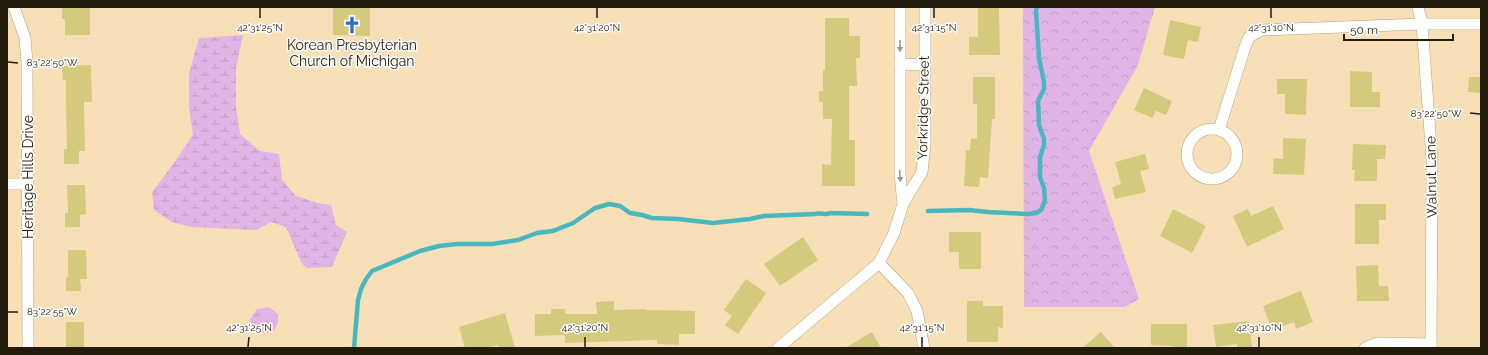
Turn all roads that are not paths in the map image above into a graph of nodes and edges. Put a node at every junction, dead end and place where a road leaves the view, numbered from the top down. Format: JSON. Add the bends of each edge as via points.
{"nodes":[{"id":1,"x":14,"y":7,"type":"edge"},
{"id":2,"x":900,"y":7,"type":"edge"},
{"id":3,"x":925,"y":7,"type":"edge"},
{"id":4,"x":1418,"y":7,"type":"edge"},
{"id":5,"x":1422,"y":24,"type":"junction"},
{"id":6,"x":1481,"y":24,"type":"edge"},
{"id":7,"x":900,"y":64,"type":"junction"},
{"id":8,"x":924,"y":65,"type":"junction"},
{"id":9,"x":1218,"y":130,"type":"junction"},
{"id":10,"x":7,"y":184,"type":"edge"},
{"id":11,"x":28,"y":184,"type":"junction"},
{"id":12,"x":903,"y":204,"type":"junction"},
{"id":13,"x":878,"y":263,"type":"junction"},
{"id":14,"x":1431,"y":346,"type":"edge"},
{"id":15,"x":28,"y":348,"type":"edge"},
{"id":16,"x":778,"y":348,"type":"edge"},
{"id":17,"x":924,"y":348,"type":"edge"},
{"id":18,"x":1365,"y":348,"type":"edge"}],
"edges":[{"from":1,"to":11,"type":"street","name":"Heritage Hills Drive","via":[[25,38],[27,63]]},
{"from":2,"to":7,"type":"street","name":"Yorkridge Street","one_way":true},
{"from":3,"to":8,"type":"street","name":"Yorkridge Street"},
{"from":4,"to":5,"type":"street","name":"Walnut Lane"},
{"from":5,"to":6,"type":"street"},
{"from":5,"to":9,"type":"street","via":[[1262,30],[1249,37]]},
{"from":5,"to":14,"type":"street","name":"Walnut Lane","via":[[1432,160]]},
{"from":7,"to":8,"type":"street"},
{"from":7,"to":12,"type":"street","name":"Yorkridge Street","one_way":true,"via":[[900,174]]},
{"from":8,"to":12,"type":"street","name":"Yorkridge Street","via":[[925,144],[922,172]]},
{"from":9,"to":9,"type":"street","via":[[1200,132],[1192,139],[1188,148],[1191,167],[1197,174],[1206,178],[1216,179],[1225,175],[1237,160],[1234,141]]},
{"from":10,"to":11,"type":"street"},
{"from":11,"to":15,"type":"street","name":"Heritage Hills Drive"},
{"from":12,"to":13,"type":"street","name":"Yorkridge Street","via":[[894,233]]},
{"from":13,"to":16,"type":"street"},
{"from":13,"to":17,"type":"street","via":[[908,293],[917,311]]},
{"from":14,"to":18,"type":"street","via":[[1377,343]]}]}
